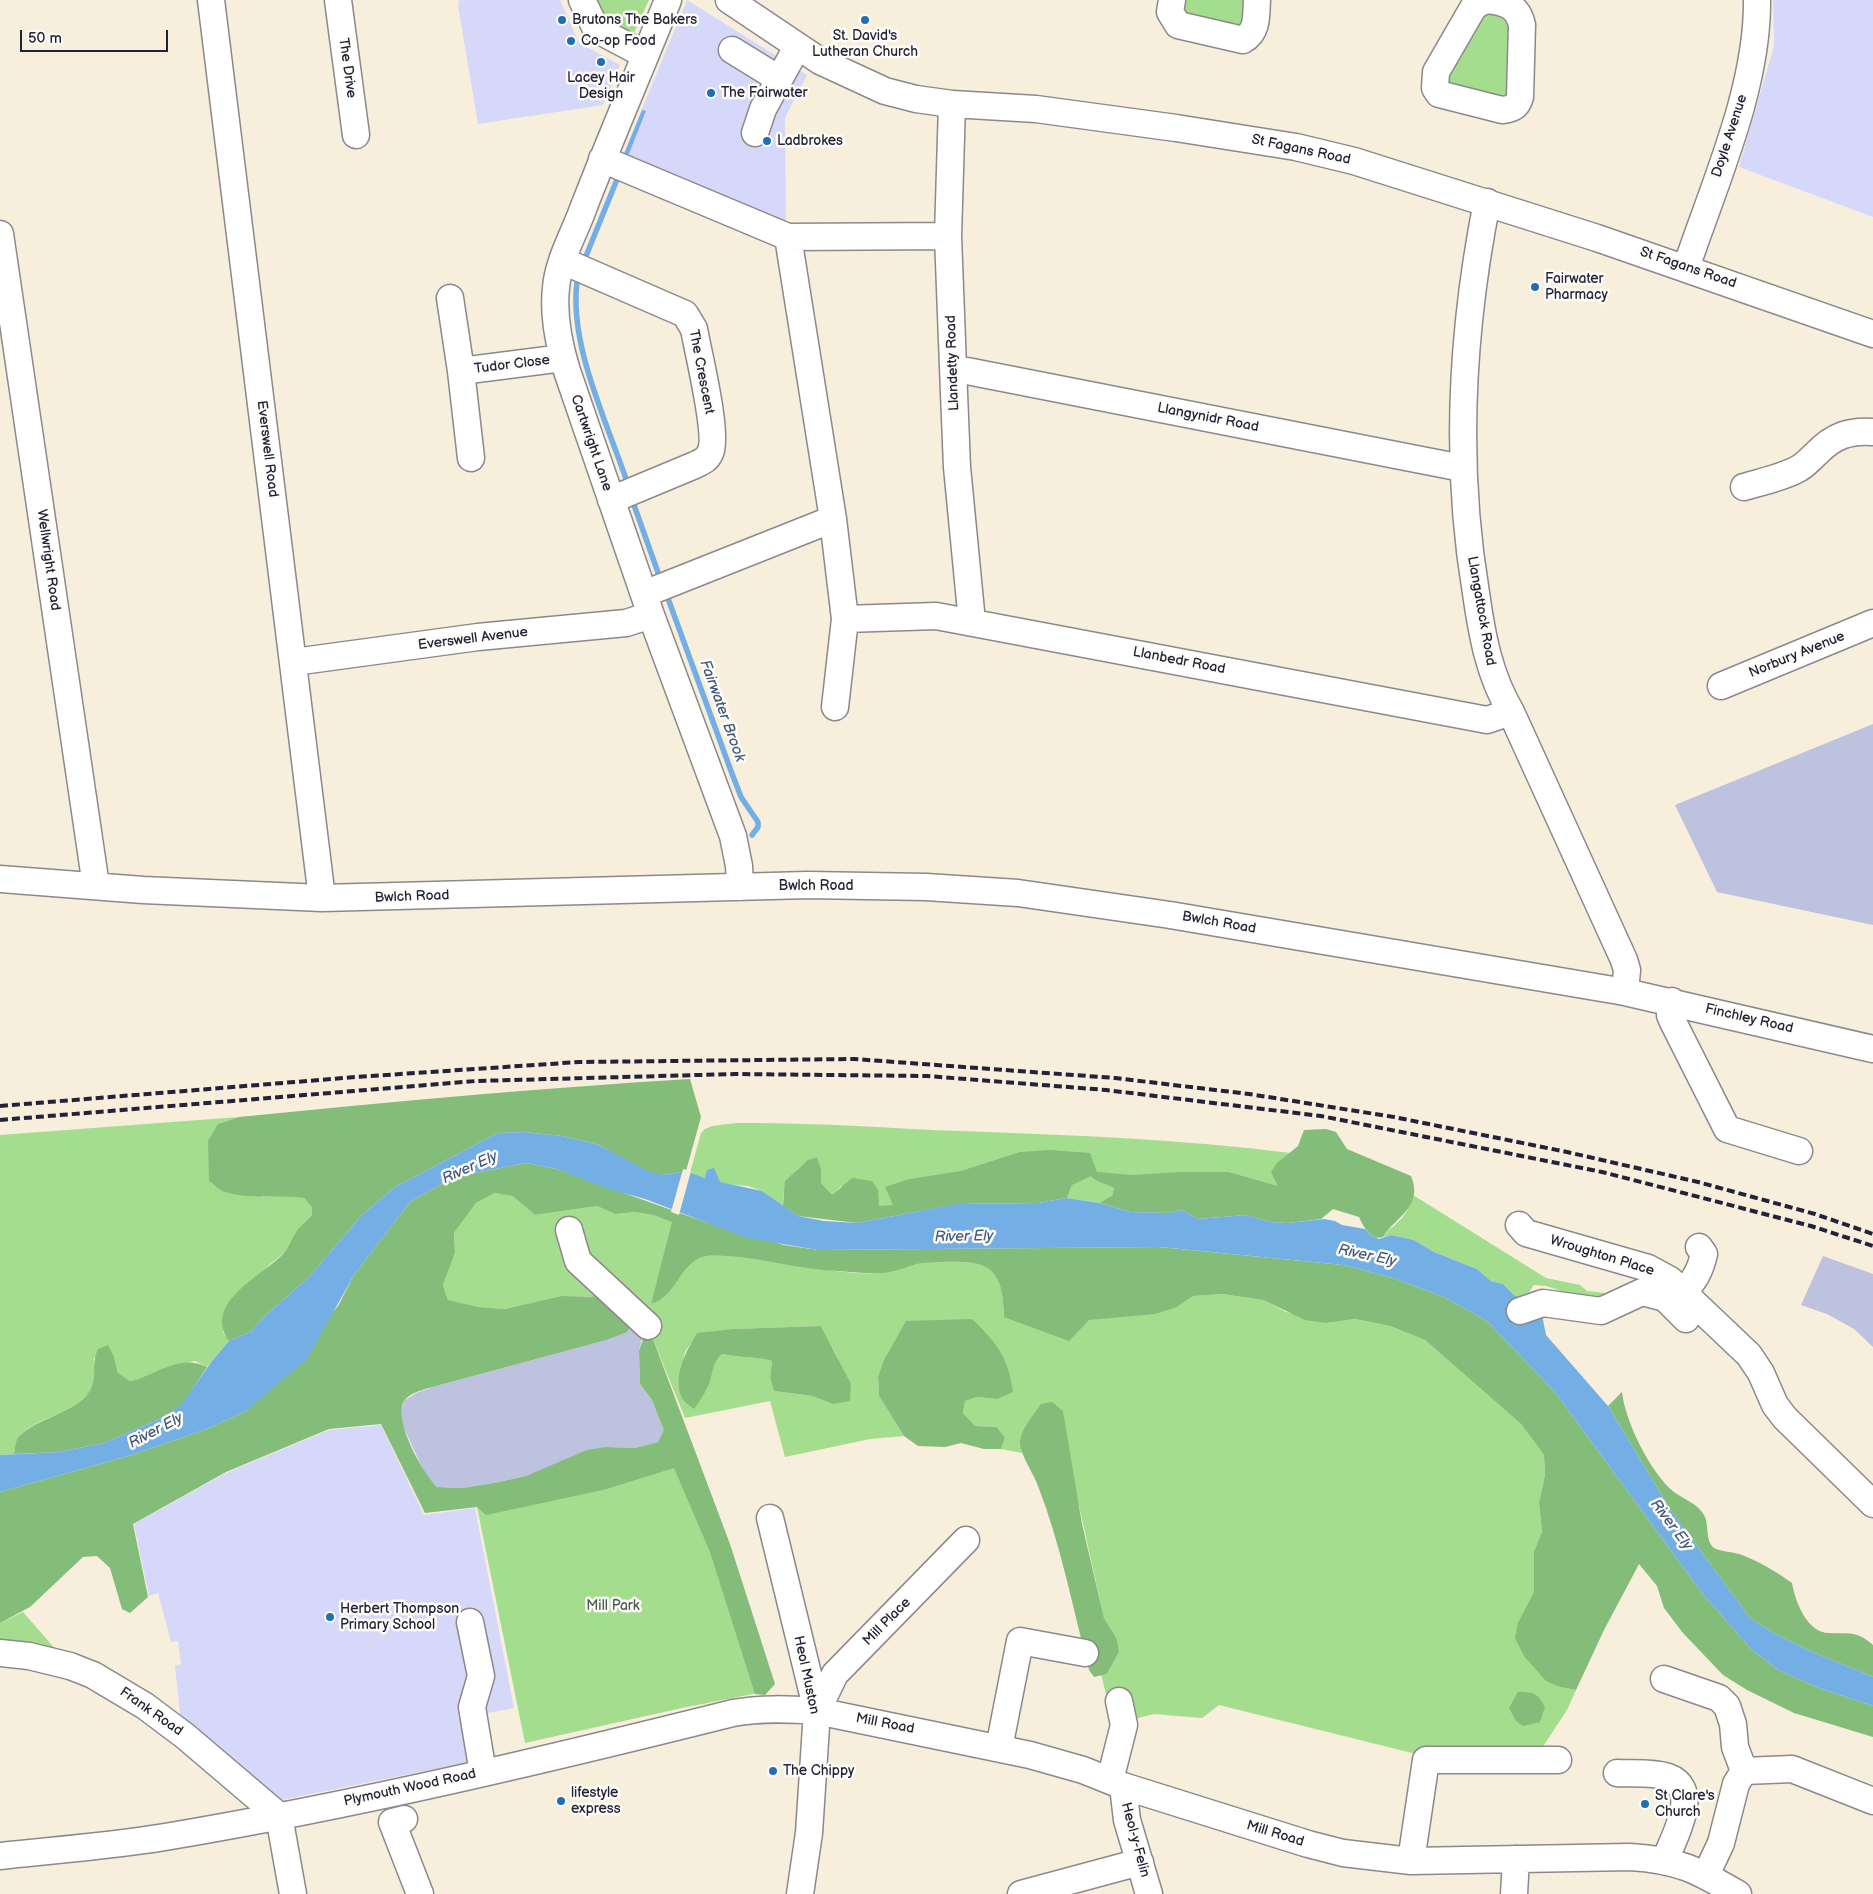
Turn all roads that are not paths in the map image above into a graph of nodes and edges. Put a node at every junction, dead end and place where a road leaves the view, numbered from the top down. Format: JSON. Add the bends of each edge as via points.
{"nodes":[{"id":1,"x":211,"y":0,"type":"edge"},
{"id":2,"x":338,"y":0,"type":"edge"},
{"id":3,"x":582,"y":0,"type":"edge"},
{"id":4,"x":668,"y":0,"type":"edge"},
{"id":5,"x":729,"y":0,"type":"edge"},
{"id":6,"x":1172,"y":0,"type":"edge"},
{"id":7,"x":1257,"y":0,"type":"edge"},
{"id":8,"x":1757,"y":0,"type":"edge"},
{"id":9,"x":798,"y":47,"type":"junction"},
{"id":10,"x":732,"y":50,"type":"dead end"},
{"id":11,"x":645,"y":55,"type":"junction"},
{"id":12,"x":780,"y":79,"type":"junction"},
{"id":13,"x":952,"y":104,"type":"junction"},
{"id":14,"x":755,"y":133,"type":"dead end"},
{"id":15,"x":356,"y":135,"type":"dead end"},
{"id":16,"x":602,"y":159,"type":"junction"},
{"id":17,"x":1487,"y":202,"type":"junction"},
{"id":18,"x":0,"y":234,"type":"edge"},
{"id":19,"x":948,"y":236,"type":"junction"},
{"id":20,"x":788,"y":238,"type":"junction"},
{"id":21,"x":563,"y":261,"type":"junction"},
{"id":22,"x":1686,"y":268,"type":"junction"},
{"id":23,"x":450,"y":298,"type":"dead end"},
{"id":24,"x":1873,"y":334,"type":"edge"},
{"id":25,"x":563,"y":358,"type":"junction"},
{"id":26,"x":461,"y":371,"type":"junction"},
{"id":27,"x":954,"y":372,"type":"junction"},
{"id":28,"x":1873,"y":432,"type":"edge"},
{"id":29,"x":471,"y":458,"type":"dead end"},
{"id":30,"x":1462,"y":468,"type":"junction"},
{"id":31,"x":1744,"y":488,"type":"dead end"},
{"id":32,"x":611,"y":500,"type":"junction"},
{"id":33,"x":833,"y":519,"type":"junction"},
{"id":34,"x":648,"y":604,"type":"junction"},
{"id":35,"x":852,"y":618,"type":"junction"},
{"id":36,"x":972,"y":622,"type":"junction"},
{"id":37,"x":1873,"y":623,"type":"edge"},
{"id":38,"x":294,"y":662,"type":"junction"},
{"id":39,"x":1721,"y":686,"type":"dead end"},
{"id":40,"x":835,"y":707,"type":"dead end"},
{"id":41,"x":1511,"y":712,"type":"junction"},
{"id":42,"x":0,"y":880,"type":"edge"},
{"id":43,"x":96,"y":886,"type":"junction"},
{"id":44,"x":740,"y":886,"type":"junction"},
{"id":45,"x":322,"y":898,"type":"junction"},
{"id":46,"x":1625,"y":992,"type":"junction"},
{"id":47,"x":1672,"y":1001,"type":"junction"},
{"id":48,"x":1873,"y":1049,"type":"edge"},
{"id":49,"x":1799,"y":1151,"type":"dead end"},
{"id":50,"x":1520,"y":1225,"type":"dead end"},
{"id":51,"x":569,"y":1230,"type":"dead end"},
{"id":52,"x":1699,"y":1247,"type":"dead end"},
{"id":53,"x":1683,"y":1292,"type":"junction"},
{"id":54,"x":1520,"y":1311,"type":"dead end"},
{"id":55,"x":648,"y":1326,"type":"dead end"},
{"id":56,"x":1767,"y":1390,"type":"junction"},
{"id":57,"x":1873,"y":1504,"type":"edge"},
{"id":58,"x":770,"y":1518,"type":"dead end"},
{"id":59,"x":966,"y":1540,"type":"dead end"},
{"id":60,"x":470,"y":1622,"type":"dead end"},
{"id":61,"x":0,"y":1652,"type":"edge"},
{"id":62,"x":1084,"y":1653,"type":"dead end"},
{"id":63,"x":1664,"y":1679,"type":"dead end"},
{"id":64,"x":1119,"y":1701,"type":"dead end"},
{"id":65,"x":817,"y":1710,"type":"junction"},
{"id":66,"x":999,"y":1748,"type":"junction"},
{"id":67,"x":1558,"y":1760,"type":"dead end"},
{"id":68,"x":1744,"y":1771,"type":"junction"},
{"id":69,"x":483,"y":1773,"type":"junction"},
{"id":70,"x":1617,"y":1773,"type":"dead end"},
{"id":71,"x":1117,"y":1783,"type":"junction"},
{"id":72,"x":1873,"y":1801,"type":"edge"},
{"id":73,"x":279,"y":1816,"type":"junction"},
{"id":74,"x":404,"y":1819,"type":"dead end"},
{"id":75,"x":0,"y":1856,"type":"edge"},
{"id":76,"x":1516,"y":1859,"type":"junction"},
{"id":77,"x":1665,"y":1860,"type":"junction"},
{"id":78,"x":1411,"y":1861,"type":"junction"},
{"id":79,"x":1140,"y":1862,"type":"junction"},
{"id":80,"x":1706,"y":1875,"type":"junction"},
{"id":81,"x":293,"y":1894,"type":"edge"},
{"id":82,"x":420,"y":1894,"type":"edge"},
{"id":83,"x":800,"y":1894,"type":"edge"},
{"id":84,"x":1021,"y":1894,"type":"edge"},
{"id":85,"x":1149,"y":1894,"type":"edge"},
{"id":86,"x":1514,"y":1894,"type":"edge"},
{"id":87,"x":1738,"y":1894,"type":"edge"}],
"edges":[{"from":1,"to":38,"type":"street","name":"Everswell Road"},
{"from":2,"to":15,"type":"street","name":"The Drive"},
{"from":3,"to":11,"type":"street","via":[[596,29]]},
{"from":4,"to":11,"type":"street","name":"Cartwright Lane"},
{"from":5,"to":9,"type":"street","name":"St Fagans Road"},
{"from":6,"to":7,"type":"street","via":[[1170,12],[1178,25],[1243,40],[1254,29]]},
{"from":8,"to":22,"type":"street","name":"Doyle Avenue","via":[[1755,49],[1739,112]]},
{"from":9,"to":12,"type":"street"},
{"from":9,"to":13,"type":"street","name":"St Fagans Road","via":[[877,88],[916,99]]},
{"from":10,"to":12,"type":"street"},
{"from":11,"to":16,"type":"street","name":"Cartwright Lane"},
{"from":12,"to":14,"type":"street","via":[[763,109]]},
{"from":13,"to":17,"type":"street","name":"St Fagans Road","via":[[1045,110],[1296,147],[1354,161]]},
{"from":13,"to":19,"type":"street","name":"Llandetty Road"},
{"from":16,"to":20,"type":"street"},
{"from":16,"to":21,"type":"street","name":"Cartwright Lane"},
{"from":17,"to":22,"type":"street","name":"St Fagans Road"},
{"from":17,"to":30,"type":"street","name":"Llangattock Road","via":[[1477,255],[1465,368]]},
{"from":18,"to":43,"type":"street","name":"Wellwright Road"},
{"from":19,"to":20,"type":"street"},
{"from":19,"to":27,"type":"street","name":"Llandetty Road"},
{"from":20,"to":33,"type":"street"},
{"from":21,"to":25,"type":"street","name":"Cartwright Lane","via":[[556,287],[556,307]]},
{"from":21,"to":32,"type":"street","name":"The Crescent","via":[[685,314],[694,330],[713,435],[710,453],[696,465]]},
{"from":22,"to":24,"type":"street","name":"St Fagans Road"},
{"from":23,"to":26,"type":"street","name":"Tudor Close"},
{"from":25,"to":26,"type":"street","name":"Tudor Close"},
{"from":25,"to":32,"type":"street","name":"Cartwright Lane"},
{"from":26,"to":29,"type":"street","name":"Tudor Close"},
{"from":27,"to":30,"type":"street","name":"Llangynidr Road","via":[[967,371]]},
{"from":27,"to":36,"type":"street","name":"Llandetty Road","via":[[957,467]]},
{"from":28,"to":31,"type":"street","via":[[1856,431],[1840,435],[1796,470]]},
{"from":30,"to":41,"type":"street","name":"Llangattock Road","via":[[1472,571],[1483,640],[1494,679]]},
{"from":32,"to":34,"type":"street","name":"Cartwright Lane"},
{"from":33,"to":34,"type":"street","name":"Everswell Avenue"},
{"from":33,"to":35,"type":"street"},
{"from":34,"to":38,"type":"street","name":"Everswell Avenue","via":[[626,623],[478,637]]},
{"from":34,"to":44,"type":"street","name":"Cartwright Lane","via":[[733,836]]},
{"from":35,"to":36,"type":"street","name":"Llanbedr Road","via":[[936,616]]},
{"from":35,"to":40,"type":"street"},
{"from":36,"to":41,"type":"street","name":"Llanbedr Road","via":[[1487,720]]},
{"from":37,"to":39,"type":"street","name":"Norbury Avenue"},
{"from":38,"to":45,"type":"street","name":"Everswell Road"},
{"from":41,"to":46,"type":"street","name":"Llangattock Road","via":[[1624,960],[1627,970]]},
{"from":42,"to":43,"type":"street","name":"Bwlch Road"},
{"from":43,"to":45,"type":"street","name":"Bwlch Road"},
{"from":44,"to":45,"type":"street","name":"Bwlch Road"},
{"from":44,"to":46,"type":"street","name":"Bwlch Road","via":[[926,887],[1027,894]]},
{"from":46,"to":47,"type":"street","name":"Finchley Road"},
{"from":47,"to":48,"type":"street","name":"Finchley Road"},
{"from":47,"to":49,"type":"street","via":[[1670,1015],[1673,1022],[1727,1129]]},
{"from":50,"to":53,"type":"street","name":"Wroughton Place","via":[[1526,1233],[1648,1268],[1660,1273]]},
{"from":51,"to":55,"type":"street","via":[[578,1261]]},
{"from":52,"to":53,"type":"street","via":[[1704,1254],[1697,1278]]},
{"from":53,"to":56,"type":"street","name":"Wroughton Place","via":[[1749,1355]]},
{"from":54,"to":56,"type":"street","via":[[1543,1303],[1601,1311],[1642,1292],[1660,1295],[1751,1381]]},
{"from":56,"to":57,"type":"street","name":"Wroughton Place","via":[[1785,1418]]},
{"from":58,"to":65,"type":"street","name":"Heol Muston"},
{"from":59,"to":65,"type":"street","name":"Mill Place","via":[[835,1674]]},
{"from":60,"to":69,"type":"street","via":[[480,1676],[472,1707]]},
{"from":61,"to":73,"type":"street","name":"Frank Road","via":[[70,1666],[115,1687],[186,1736]]},
{"from":62,"to":66,"type":"street","via":[[1020,1641]]},
{"from":63,"to":68,"type":"street","via":[[1719,1698],[1727,1706],[1735,1747]]},
{"from":64,"to":71,"type":"street","via":[[1124,1725]]},
{"from":65,"to":66,"type":"street","name":"Mill Road"},
{"from":65,"to":69,"type":"street","name":"Plymouth Wood Road","via":[[755,1709],[732,1713]]},
{"from":65,"to":83,"type":"street","name":"Heol Muston","via":[[809,1833]]},
{"from":66,"to":71,"type":"street","name":"Mill Road","via":[[1083,1770]]},
{"from":67,"to":78,"type":"street","via":[[1426,1760]]},
{"from":68,"to":72,"type":"street","via":[[1792,1769]]},
{"from":68,"to":80,"type":"street","via":[[1736,1784],[1721,1843]]},
{"from":69,"to":73,"type":"street","name":"Plymouth Wood Road"},
{"from":70,"to":77,"type":"street","via":[[1667,1776],[1680,1783],[1684,1790],[1685,1803]]},
{"from":71,"to":78,"type":"street","name":"Mill Road","via":[[1308,1844],[1343,1853]]},
{"from":71,"to":79,"type":"street","name":"Heol-y-Felin"},
{"from":73,"to":75,"type":"street","name":"Plymouth Wood Road","via":[[163,1838]]},
{"from":73,"to":81,"type":"street"},
{"from":74,"to":82,"type":"street","via":[[392,1822]]},
{"from":76,"to":77,"type":"street","name":"Mill Road","via":[[1630,1856]]},
{"from":76,"to":78,"type":"street","name":"Mill Road"},
{"from":76,"to":86,"type":"street"},
{"from":77,"to":80,"type":"street","name":"Mill Road"},
{"from":79,"to":84,"type":"street"},
{"from":79,"to":85,"type":"street","name":"Heol-y-Felin"},
{"from":80,"to":87,"type":"street","name":"Mill Road"}]}
